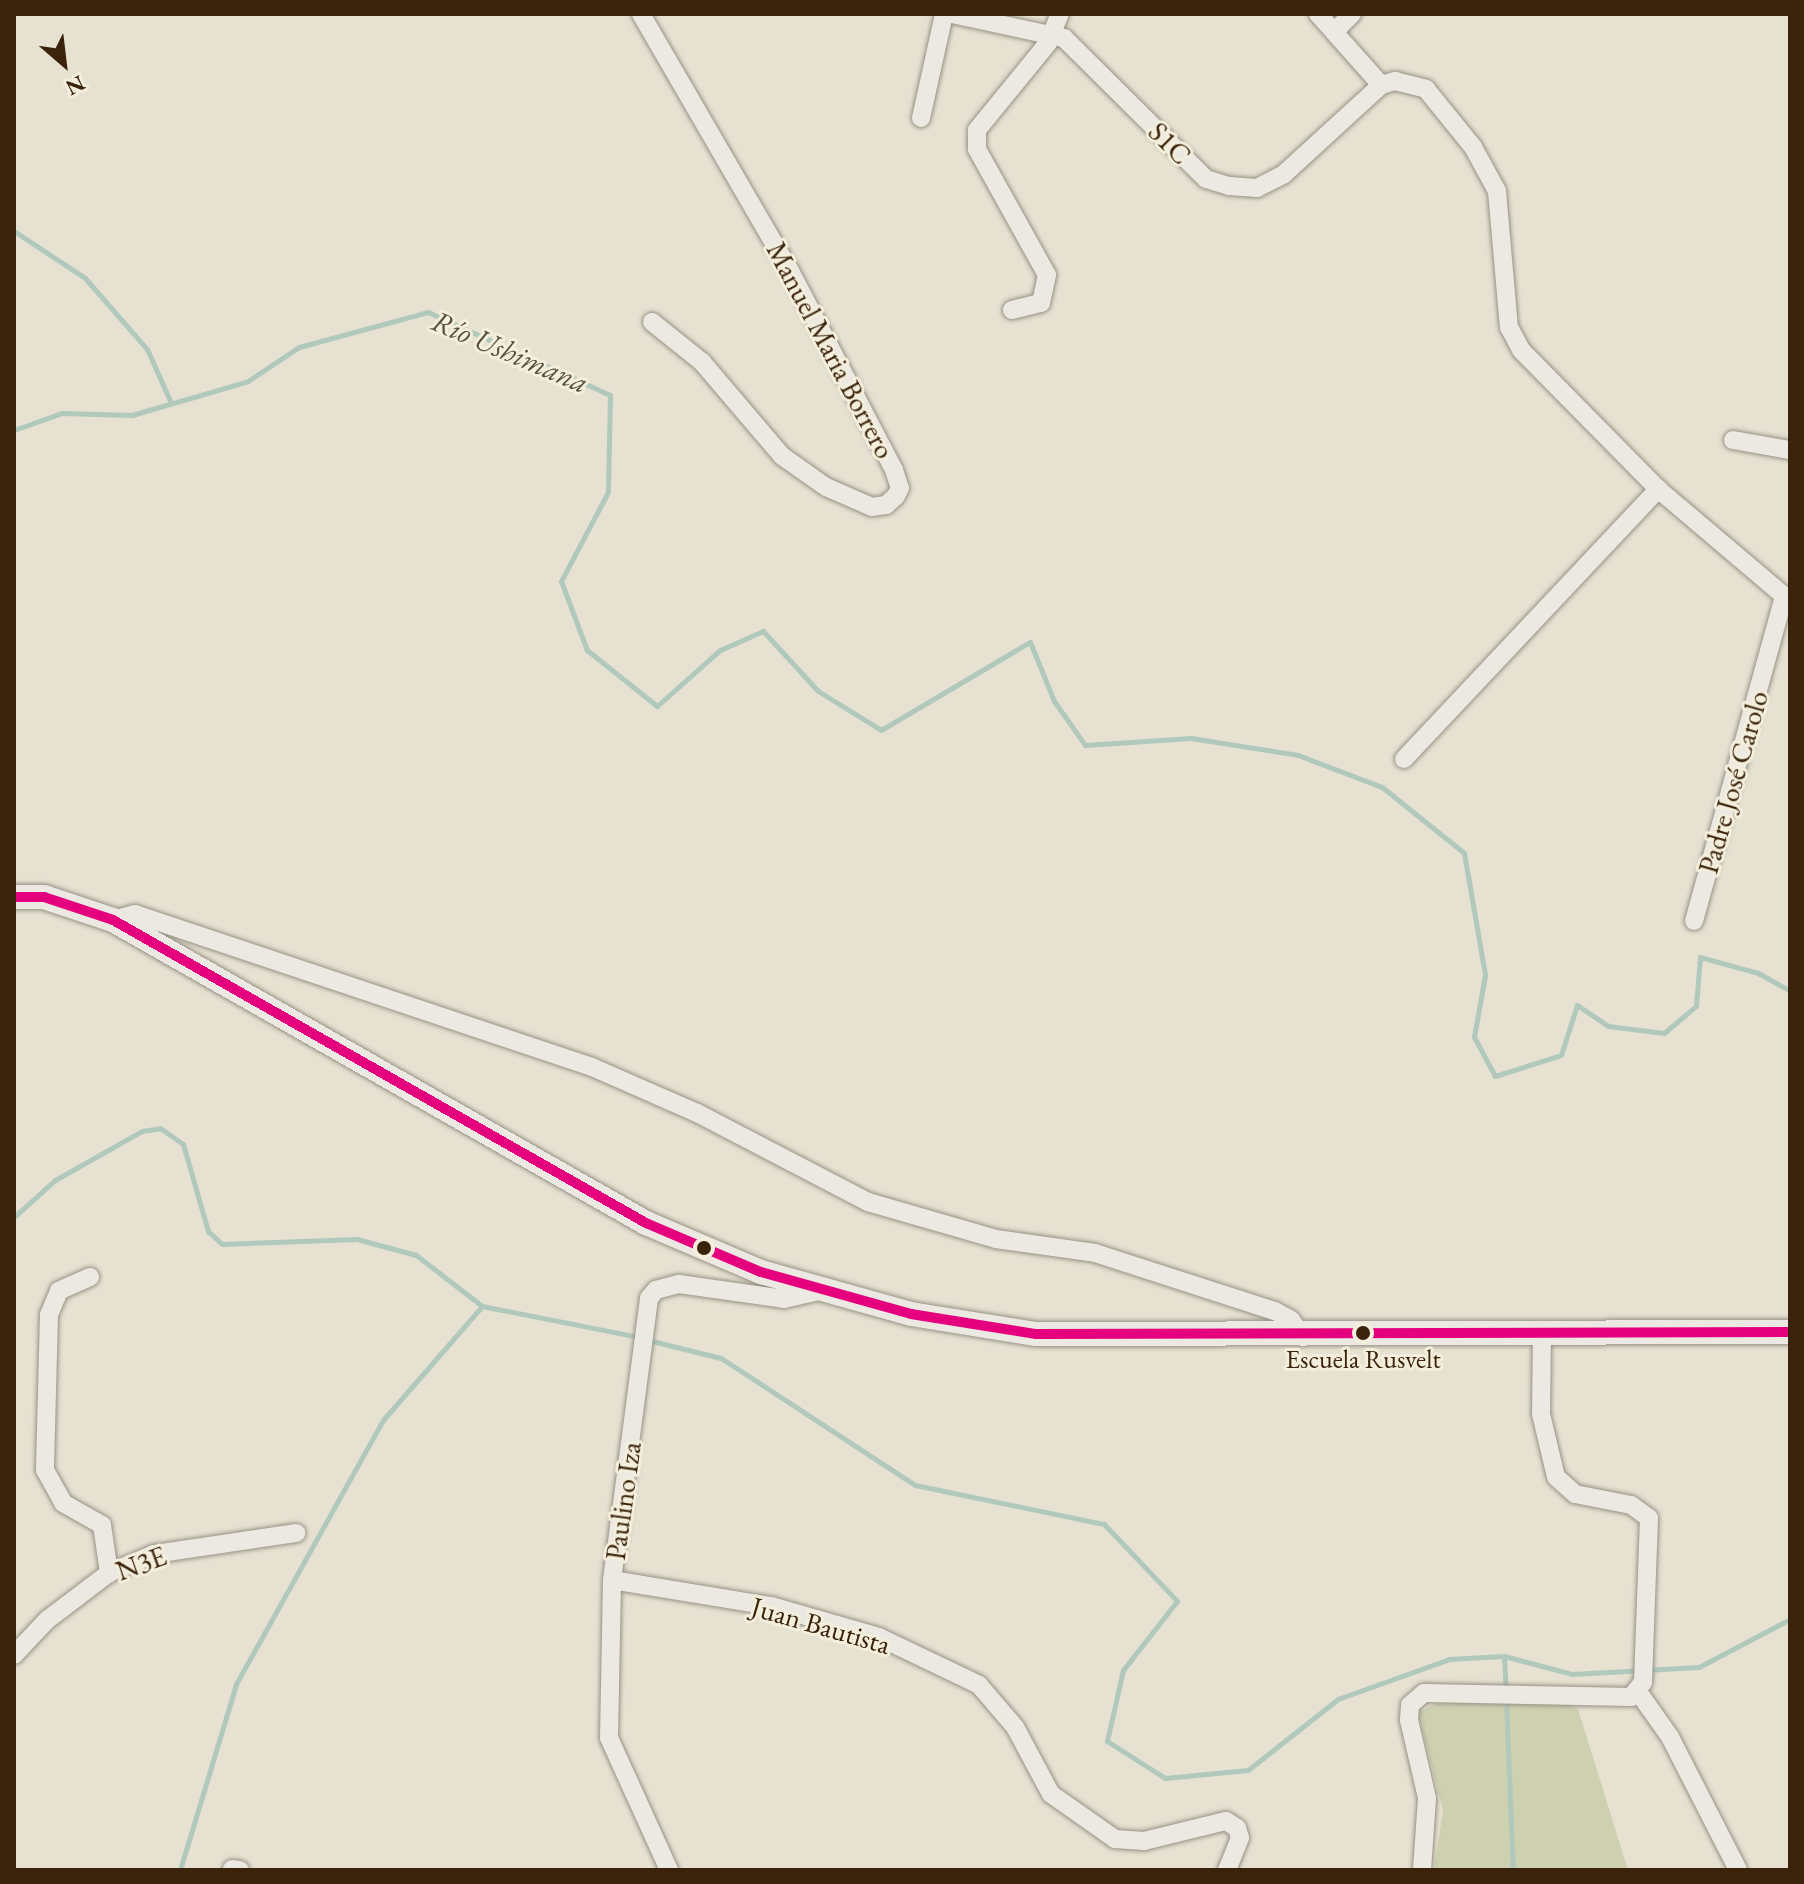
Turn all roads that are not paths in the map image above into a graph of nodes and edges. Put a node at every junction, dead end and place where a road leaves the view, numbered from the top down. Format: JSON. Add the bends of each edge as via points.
{"nodes":[{"id":1,"x":641,"y":14,"type":"edge"},
{"id":2,"x":944,"y":14,"type":"edge"},
{"id":3,"x":952,"y":14,"type":"edge"},
{"id":4,"x":1318,"y":14,"type":"edge"},
{"id":5,"x":1352,"y":14,"type":"edge"},
{"id":6,"x":1057,"y":23,"type":"edge"},
{"id":7,"x":1334,"y":32,"type":"junction"},
{"id":8,"x":1381,"y":85,"type":"junction"},
{"id":9,"x":921,"y":118,"type":"dead end"},
{"id":10,"x":1012,"y":310,"type":"dead end"},
{"id":11,"x":652,"y":322,"type":"dead end"},
{"id":12,"x":1733,"y":440,"type":"dead end"},
{"id":13,"x":1790,"y":450,"type":"edge"},
{"id":14,"x":1658,"y":489,"type":"junction"},
{"id":15,"x":1787,"y":599,"type":"edge"},
{"id":16,"x":1404,"y":759,"type":"dead end"},
{"id":17,"x":14,"y":897,"type":"edge"},
{"id":18,"x":113,"y":920,"type":"junction"},
{"id":19,"x":1694,"y":921,"type":"dead end"},
{"id":20,"x":90,"y":1277,"type":"dead end"},
{"id":21,"x":820,"y":1291,"type":"junction"},
{"id":22,"x":1790,"y":1332,"type":"edge"},
{"id":23,"x":1542,"y":1334,"type":"junction"},
{"id":24,"x":1303,"y":1337,"type":"junction"},
{"id":25,"x":296,"y":1533,"type":"dead end"},
{"id":26,"x":109,"y":1573,"type":"junction"},
{"id":27,"x":612,"y":1580,"type":"junction"},
{"id":28,"x":14,"y":1655,"type":"edge"},
{"id":29,"x":1641,"y":1688,"type":"junction"},
{"id":30,"x":232,"y":1869,"type":"edge"},
{"id":31,"x":240,"y":1870,"type":"edge"},
{"id":32,"x":669,"y":1870,"type":"edge"},
{"id":33,"x":1227,"y":1870,"type":"edge"},
{"id":34,"x":1422,"y":1870,"type":"edge"},
{"id":35,"x":1738,"y":1870,"type":"edge"}],
"edges":[{"from":1,"to":11,"type":"street","name":"Manuel Maria Borrero","via":[[789,269],[894,470],[900,488],[896,496],[886,505],[872,507],[782,456],[702,362]]},
{"from":2,"to":9,"type":"street"},
{"from":3,"to":6,"type":"street"},
{"from":4,"to":7,"type":"street"},
{"from":5,"to":7,"type":"street"},
{"from":6,"to":8,"type":"street","name":"S1C","via":[[1206,179],[1229,186],[1257,188],[1284,174]]},
{"from":6,"to":10,"type":"street","via":[[977,130],[977,149],[1047,275],[1041,303]]},
{"from":7,"to":8,"type":"street"},
{"from":8,"to":14,"type":"street","via":[[1395,81],[1426,89],[1473,147],[1497,191],[1509,327],[1521,350]]},
{"from":12,"to":13,"type":"street"},
{"from":14,"to":15,"type":"street"},
{"from":14,"to":16,"type":"street"},
{"from":15,"to":19,"type":"street","name":"Padre José Carolo"},
{"from":17,"to":18,"type":"main road","via":[[44,897]]},
{"from":18,"to":21,"type":"main road","via":[[646,1223]]},
{"from":18,"to":24,"type":"street","via":[[135,914],[592,1067],[697,1113],[868,1202],[996,1239],[1095,1253],[1137,1266],[1275,1311],[1291,1320]]},
{"from":20,"to":26,"type":"street","via":[[59,1291],[49,1315],[45,1470],[63,1503],[102,1525]]},
{"from":21,"to":24,"type":"main road","via":[[911,1314],[1036,1334]]},
{"from":21,"to":27,"type":"street","name":"Paulino Iza","via":[[784,1299],[679,1284],[656,1290],[649,1298]]},
{"from":22,"to":23,"type":"main road"},
{"from":23,"to":24,"type":"main road"},
{"from":23,"to":29,"type":"street","via":[[1541,1414],[1556,1477],[1575,1494],[1631,1505],[1649,1518]]},
{"from":25,"to":26,"type":"street","name":"N3E","via":[[154,1554]]},
{"from":26,"to":28,"type":"street","name":"N3E","via":[[47,1620]]},
{"from":27,"to":32,"type":"street","name":"Paulino Iza","via":[[609,1738]]},
{"from":27,"to":33,"type":"street","name":"Juan Bautista","via":[[771,1606],[879,1637],[979,1685],[1015,1727],[1051,1794],[1115,1839],[1144,1841],[1226,1821],[1240,1838]]},
{"from":29,"to":34,"type":"street","via":[[1424,1693],[1410,1705],[1409,1720],[1427,1798]]},
{"from":29,"to":35,"type":"street"},
{"from":30,"to":31,"type":"street"}]}
